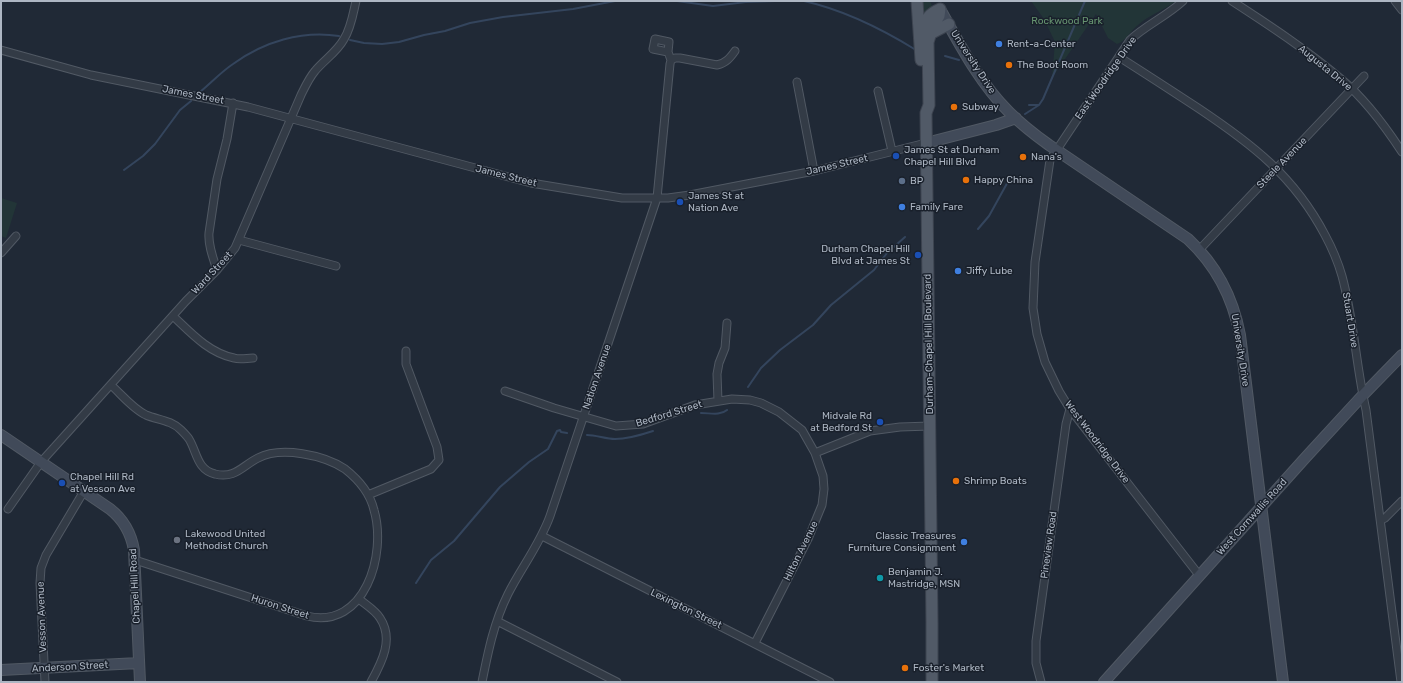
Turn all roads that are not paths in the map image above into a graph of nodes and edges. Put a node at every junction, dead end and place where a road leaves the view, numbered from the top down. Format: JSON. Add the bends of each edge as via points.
{"nodes":[{"id":1,"x":356,"y":1,"type":"edge"},
{"id":2,"x":917,"y":1,"type":"edge"},
{"id":3,"x":1183,"y":1,"type":"edge"},
{"id":4,"x":1232,"y":1,"type":"edge"},
{"id":5,"x":1395,"y":1,"type":"edge"},
{"id":6,"x":938,"y":5,"type":"edge"},
{"id":7,"x":1402,"y":10,"type":"edge"},
{"id":8,"x":949,"y":24,"type":"junction"},
{"id":9,"x":932,"y":33,"type":"junction"},
{"id":10,"x":920,"y":38,"type":"junction"},
{"id":11,"x":1,"y":50,"type":"edge"},
{"id":12,"x":735,"y":51,"type":"dead end"},
{"id":13,"x":668,"y":52,"type":"dead end"},
{"id":14,"x":1119,"y":57,"type":"junction"},
{"id":15,"x":671,"y":60,"type":"junction"},
{"id":16,"x":1364,"y":76,"type":"dead end"},
{"id":17,"x":797,"y":82,"type":"dead end"},
{"id":18,"x":1352,"y":89,"type":"junction"},
{"id":19,"x":878,"y":91,"type":"dead end"},
{"id":20,"x":233,"y":103,"type":"junction"},
{"id":21,"x":926,"y":113,"type":"junction"},
{"id":22,"x":291,"y":118,"type":"junction"},
{"id":23,"x":1016,"y":118,"type":"junction"},
{"id":24,"x":926,"y":142,"type":"junction"},
{"id":25,"x":1056,"y":150,"type":"junction"},
{"id":26,"x":892,"y":151,"type":"junction"},
{"id":27,"x":1402,"y":152,"type":"edge"},
{"id":28,"x":1276,"y":169,"type":"junction"},
{"id":29,"x":814,"y":171,"type":"junction"},
{"id":30,"x":657,"y":198,"type":"junction"},
{"id":31,"x":16,"y":236,"type":"dead end"},
{"id":32,"x":239,"y":240,"type":"junction"},
{"id":33,"x":1199,"y":250,"type":"junction"},
{"id":34,"x":1,"y":253,"type":"edge"},
{"id":35,"x":336,"y":266,"type":"dead end"},
{"id":36,"x":217,"y":270,"type":"junction"},
{"id":37,"x":173,"y":316,"type":"junction"},
{"id":38,"x":726,"y":323,"type":"dead end"},
{"id":39,"x":406,"y":351,"type":"dead end"},
{"id":40,"x":1402,"y":355,"type":"edge"},
{"id":41,"x":253,"y":358,"type":"dead end"},
{"id":42,"x":111,"y":385,"type":"junction"},
{"id":43,"x":505,"y":390,"type":"dead end"},
{"id":44,"x":1363,"y":395,"type":"junction"},
{"id":45,"x":718,"y":401,"type":"junction"},
{"id":46,"x":1070,"y":409,"type":"junction"},
{"id":47,"x":583,"y":417,"type":"junction"},
{"id":48,"x":930,"y":426,"type":"junction"},
{"id":49,"x":1,"y":435,"type":"edge"},
{"id":50,"x":815,"y":453,"type":"junction"},
{"id":51,"x":41,"y":462,"type":"junction"},
{"id":52,"x":84,"y":491,"type":"junction"},
{"id":53,"x":368,"y":495,"type":"junction"},
{"id":54,"x":1402,"y":501,"type":"edge"},
{"id":55,"x":1262,"y":507,"type":"junction"},
{"id":56,"x":8,"y":509,"type":"dead end"},
{"id":57,"x":1381,"y":520,"type":"junction"},
{"id":58,"x":542,"y":536,"type":"junction"},
{"id":59,"x":135,"y":560,"type":"junction"},
{"id":60,"x":1199,"y":575,"type":"junction"},
{"id":61,"x":359,"y":599,"type":"junction"},
{"id":62,"x":497,"y":621,"type":"junction"},
{"id":63,"x":755,"y":643,"type":"junction"},
{"id":64,"x":139,"y":663,"type":"junction"},
{"id":65,"x":44,"y":668,"type":"junction"},
{"id":66,"x":1,"y":670,"type":"edge"},
{"id":67,"x":45,"y":682,"type":"edge"},
{"id":68,"x":140,"y":682,"type":"edge"},
{"id":69,"x":371,"y":682,"type":"edge"},
{"id":70,"x":482,"y":682,"type":"edge"},
{"id":71,"x":615,"y":682,"type":"edge"},
{"id":72,"x":830,"y":682,"type":"edge"},
{"id":73,"x":932,"y":682,"type":"edge"},
{"id":74,"x":1041,"y":682,"type":"edge"},
{"id":75,"x":1104,"y":682,"type":"edge"},
{"id":76,"x":1283,"y":682,"type":"edge"},
{"id":77,"x":1401,"y":682,"type":"edge"}],
"edges":[{"from":1,"to":22,"type":"street","name":"Ward Street","via":[[344,40],[310,78]]},
{"from":2,"to":10,"type":"main road"},
{"from":3,"to":14,"type":"street","name":"East Woodridge Drive","via":[[1136,34]]},
{"from":4,"to":18,"type":"street","name":"Augusta Drive","via":[[1303,49]]},
{"from":5,"to":7,"type":"street"},
{"from":6,"to":8,"type":"street","name":"University Drive"},
{"from":6,"to":9,"type":"main road","name":"Durham-Chapel Hill Boulevard","via":[[939,16]]},
{"from":6,"to":10,"type":"main road","via":[[928,17]]},
{"from":8,"to":9,"type":"main road"},
{"from":8,"to":23,"type":"street","name":"University Drive","via":[[981,78]]},
{"from":9,"to":21,"type":"main road","name":"Durham-Chapel Hill Boulevard","via":[[928,46],[929,105]]},
{"from":10,"to":21,"type":"main road","via":[[923,102]]},
{"from":11,"to":20,"type":"street","name":"James Street","via":[[91,75]]},
{"from":12,"to":15,"type":"street","via":[[728,61],[717,65],[678,58]]},
{"from":13,"to":15,"type":"street"},
{"from":14,"to":25,"type":"street","name":"East Woodridge Drive"},
{"from":14,"to":28,"type":"street","name":"Stuart Drive","via":[[1227,128],[1252,146]]},
{"from":15,"to":30,"type":"street","name":"Nation Avenue"},
{"from":16,"to":18,"type":"street","name":"Steele Avenue"},
{"from":17,"to":29,"type":"street"},
{"from":18,"to":27,"type":"street","name":"Augusta Drive","via":[[1380,121]]},
{"from":18,"to":28,"type":"street","name":"Steele Avenue"},
{"from":19,"to":26,"type":"street"},
{"from":20,"to":22,"type":"street","name":"James Street"},
{"from":20,"to":36,"type":"street","via":[[208,239]]},
{"from":21,"to":24,"type":"main road","name":"Durham-Chapel Hill Boulevard"},
{"from":22,"to":30,"type":"street","name":"James Street","via":[[531,183],[608,196]]},
{"from":22,"to":32,"type":"street","name":"Ward Street"},
{"from":23,"to":24,"type":"street","name":"James Street"},
{"from":23,"to":25,"type":"street","name":"University Drive"},
{"from":24,"to":26,"type":"street","name":"James Street"},
{"from":24,"to":48,"type":"main road","name":"Durham-Chapel Hill Boulevard"},
{"from":25,"to":33,"type":"street","name":"University Drive","via":[[1180,233]]},
{"from":25,"to":46,"type":"street","name":"West Woodridge Drive","via":[[1050,160],[1038,236],[1033,276],[1033,308],[1045,362]]},
{"from":26,"to":29,"type":"street","name":"James Street"},
{"from":28,"to":33,"type":"street","name":"Steele Avenue"},
{"from":28,"to":44,"type":"street","name":"Stuart Drive","via":[[1307,204],[1337,260],[1349,308]]},
{"from":29,"to":30,"type":"street","name":"James Street","via":[[690,195]]},
{"from":30,"to":47,"type":"street","name":"Nation Avenue"},
{"from":31,"to":34,"type":"street"},
{"from":32,"to":35,"type":"street"},
{"from":32,"to":36,"type":"street","name":"Ward Street"},
{"from":33,"to":55,"type":"street","name":"University Drive","via":[[1223,284],[1236,319]]},
{"from":36,"to":37,"type":"street","name":"Ward Street"},
{"from":37,"to":41,"type":"street","via":[[200,342],[219,353],[235,359]]},
{"from":37,"to":42,"type":"street","name":"Ward Street"},
{"from":38,"to":45,"type":"street","via":[[725,348],[717,370]]},
{"from":39,"to":53,"type":"street","via":[[406,364],[437,447],[439,460],[431,469]]},
{"from":40,"to":44,"type":"street","name":"West Cornwallis Road"},
{"from":42,"to":51,"type":"street","name":"Ward Street"},
{"from":42,"to":53,"type":"street","name":"Huron Street","via":[[140,412],[172,423],[180,429],[189,439],[199,464],[210,472],[230,475],[264,456],[276,453],[300,454],[319,457],[343,468],[359,481]]},
{"from":43,"to":47,"type":"street","name":"Bedford Street"},
{"from":44,"to":55,"type":"street","name":"West Cornwallis Road"},
{"from":44,"to":57,"type":"street","name":"Stuart Drive"},
{"from":45,"to":47,"type":"street","name":"Bedford Street","via":[[688,406],[637,426],[610,425]]},
{"from":45,"to":50,"type":"street","name":"Bedford Street","via":[[750,400],[773,408],[802,430]]},
{"from":46,"to":60,"type":"street","name":"West Woodridge Drive"},
{"from":46,"to":74,"type":"street","name":"Pineview Road","via":[[1036,641],[1036,663]]},
{"from":47,"to":58,"type":"street","name":"Nation Avenue"},
{"from":48,"to":50,"type":"street","via":[[870,431]]},
{"from":48,"to":73,"type":"main road","name":"Durham-Chapel Hill Boulevard"},
{"from":49,"to":51,"type":"street","name":"Chapel Hill Road"},
{"from":50,"to":63,"type":"street","name":"Hilton Avenue","via":[[824,485],[820,513]]},
{"from":51,"to":52,"type":"street","name":"Chapel Hill Road"},
{"from":51,"to":56,"type":"street","name":"Ward Street"},
{"from":52,"to":59,"type":"street","name":"Chapel Hill Road","via":[[125,523],[131,536]]},
{"from":52,"to":65,"type":"street","name":"Vesson Avenue","via":[[48,550],[41,568]]},
{"from":53,"to":61,"type":"street","name":"Huron Street","via":[[377,520],[377,545],[369,583]]},
{"from":54,"to":57,"type":"street"},
{"from":55,"to":60,"type":"street","name":"West Cornwallis Road"},
{"from":55,"to":76,"type":"street","name":"University Drive"},
{"from":57,"to":77,"type":"street","name":"Stuart Drive"},
{"from":58,"to":62,"type":"street","name":"Nation Avenue","via":[[512,586]]},
{"from":58,"to":63,"type":"street","name":"Lexington Street"},
{"from":59,"to":61,"type":"street","name":"Huron Street","via":[[315,618],[330,618],[337,615],[346,611]]},
{"from":59,"to":64,"type":"street","name":"Chapel Hill Road"},
{"from":60,"to":75,"type":"street","name":"West Cornwallis Road"},
{"from":61,"to":69,"type":"street","via":[[377,614],[387,634],[382,659]]},
{"from":62,"to":70,"type":"street","name":"Nation Avenue"},
{"from":62,"to":71,"type":"street"},
{"from":63,"to":72,"type":"street","name":"Lexington Street"},
{"from":64,"to":65,"type":"street","name":"Anderson Street"},
{"from":64,"to":68,"type":"street","name":"Chapel Hill Road"},
{"from":65,"to":66,"type":"street","name":"Anderson Street"},
{"from":65,"to":67,"type":"street","name":"Vesson Avenue"}]}
